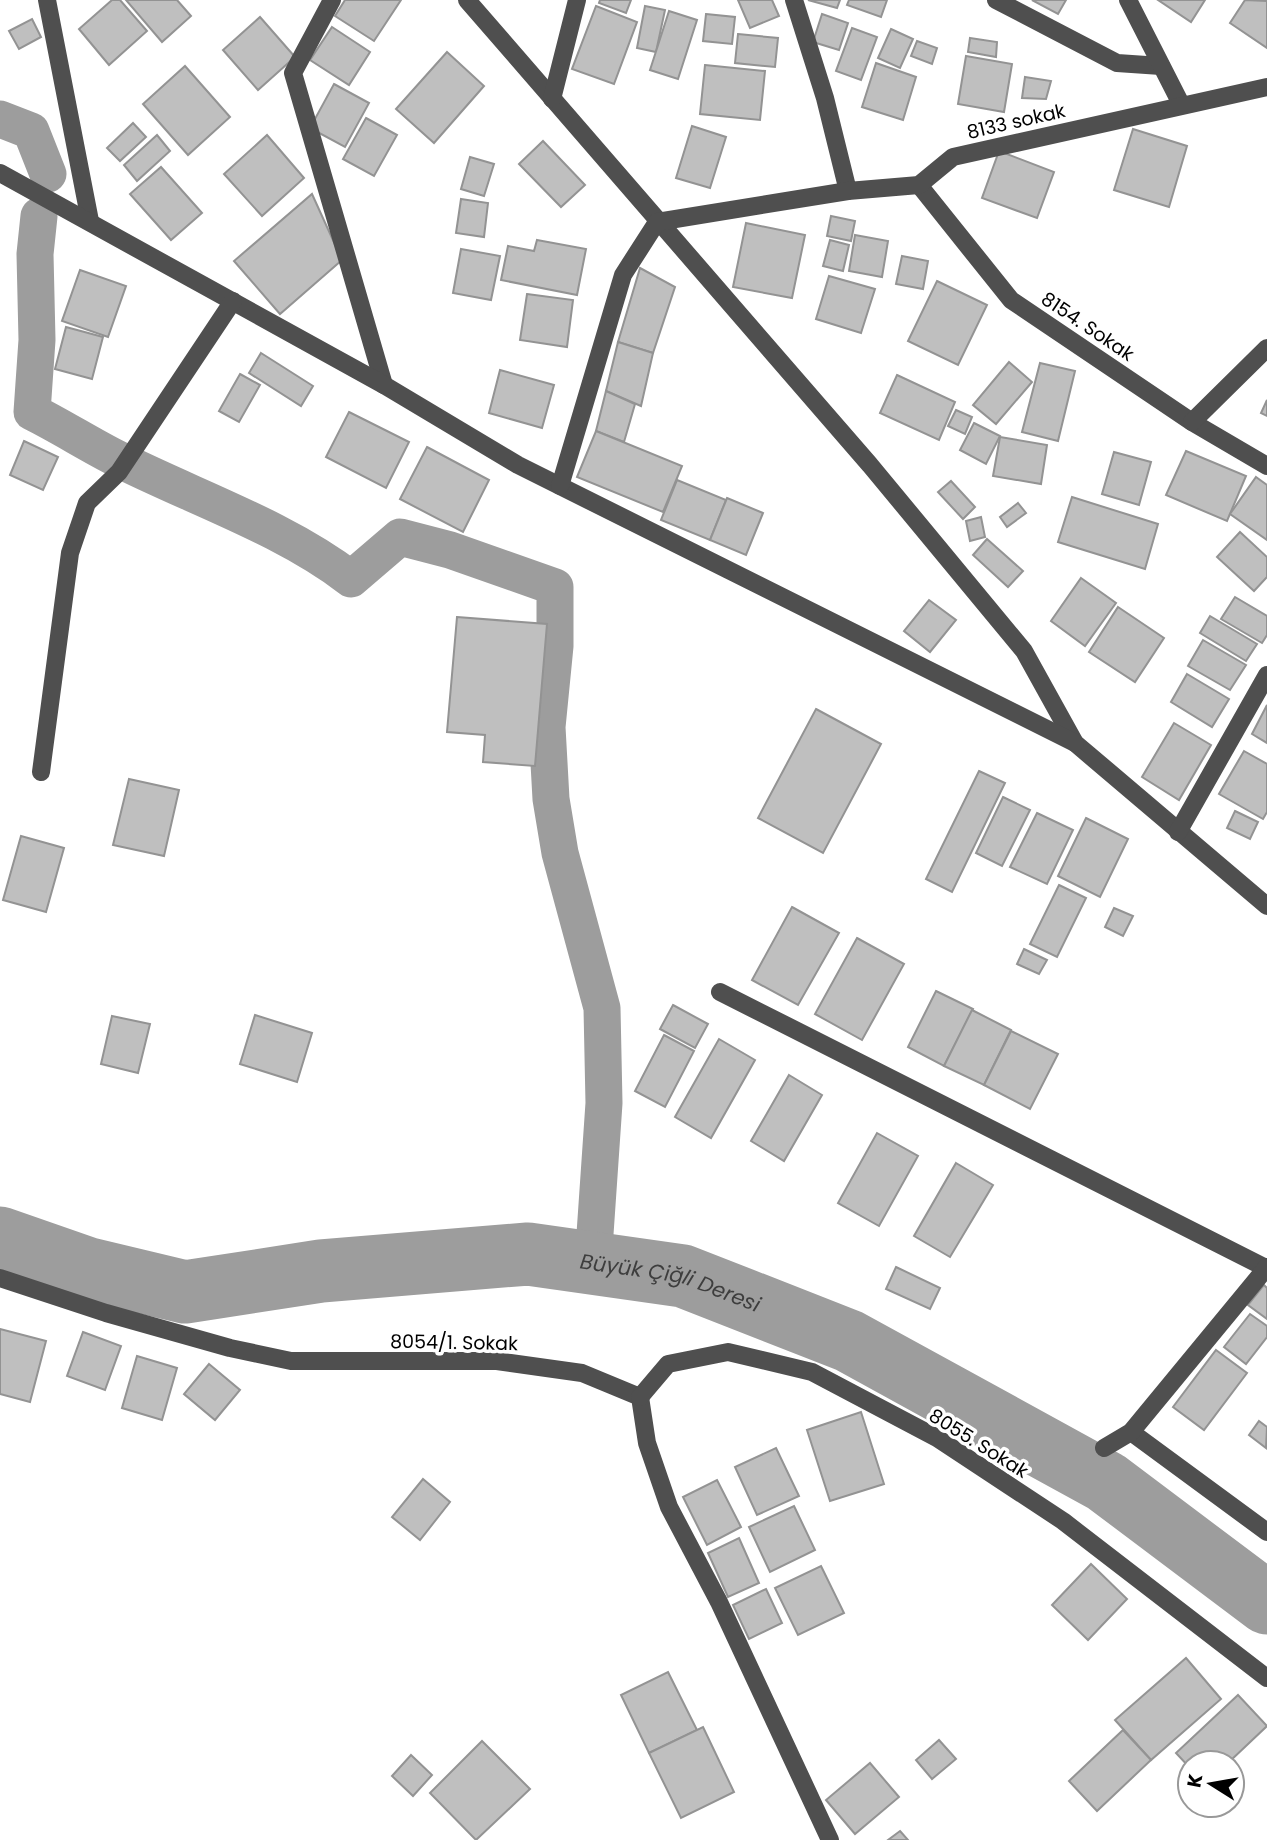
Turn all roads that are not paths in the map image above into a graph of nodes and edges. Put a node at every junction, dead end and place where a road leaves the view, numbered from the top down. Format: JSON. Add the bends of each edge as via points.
{"nodes":[{"id":1,"x":47,"y":0,"type":"edge"},
{"id":2,"x":332,"y":0,"type":"edge"},
{"id":3,"x":467,"y":0,"type":"edge"},
{"id":4,"x":577,"y":0,"type":"edge"},
{"id":5,"x":794,"y":0,"type":"edge"},
{"id":6,"x":996,"y":0,"type":"edge"},
{"id":7,"x":1128,"y":0,"type":"edge"},
{"id":8,"x":1161,"y":66,"type":"junction"},
{"id":9,"x":1267,"y":87,"type":"edge"},
{"id":10,"x":552,"y":99,"type":"junction"},
{"id":11,"x":1181,"y":104,"type":"junction"},
{"id":12,"x":0,"y":173,"type":"edge"},
{"id":13,"x":919,"y":185,"type":"junction"},
{"id":14,"x":848,"y":191,"type":"junction"},
{"id":15,"x":90,"y":221,"type":"junction"},
{"id":16,"x":657,"y":222,"type":"junction"},
{"id":17,"x":233,"y":301,"type":"junction"},
{"id":18,"x":1267,"y":348,"type":"edge"},
{"id":19,"x":384,"y":385,"type":"junction"},
{"id":20,"x":1192,"y":422,"type":"junction"},
{"id":21,"x":1267,"y":466,"type":"edge"},
{"id":22,"x":560,"y":486,"type":"junction"},
{"id":23,"x":1267,"y":675,"type":"edge"},
{"id":24,"x":1075,"y":743,"type":"junction"},
{"id":25,"x":41,"y":772,"type":"dead end"},
{"id":26,"x":1178,"y":832,"type":"junction"},
{"id":27,"x":1267,"y":906,"type":"edge"},
{"id":28,"x":720,"y":992,"type":"dead end"},
{"id":29,"x":1266,"y":1268,"type":"edge"},
{"id":30,"x":0,"y":1278,"type":"edge"},
{"id":31,"x":640,"y":1397,"type":"junction"},
{"id":32,"x":1131,"y":1432,"type":"junction"},
{"id":33,"x":1104,"y":1448,"type":"dead end"},
{"id":34,"x":1267,"y":1532,"type":"edge"},
{"id":35,"x":1267,"y":1678,"type":"edge"},
{"id":36,"x":830,"y":1840,"type":"edge"}],
"edges":[{"from":1,"to":15,"type":"street"},
{"from":2,"to":19,"type":"street","via":[[293,73]]},
{"from":3,"to":10,"type":"street"},
{"from":4,"to":10,"type":"street"},
{"from":5,"to":14,"type":"street"},
{"from":6,"to":8,"type":"street","via":[[1117,63]]},
{"from":7,"to":8,"type":"street"},
{"from":8,"to":11,"type":"street"},
{"from":9,"to":11,"type":"street","name":"8133 sokak"},
{"from":10,"to":16,"type":"street"},
{"from":11,"to":13,"type":"street","name":"8133 sokak","via":[[953,157]]},
{"from":12,"to":15,"type":"street"},
{"from":13,"to":14,"type":"street"},
{"from":13,"to":20,"type":"street","name":"8154. Sokak","via":[[1012,300]]},
{"from":14,"to":16,"type":"street"},
{"from":15,"to":17,"type":"street"},
{"from":16,"to":22,"type":"street","via":[[624,275]]},
{"from":16,"to":24,"type":"street","via":[[870,465],[1024,651]]},
{"from":17,"to":19,"type":"street"},
{"from":17,"to":25,"type":"street","via":[[119,472],[87,503],[70,553]]},
{"from":18,"to":20,"type":"street"},
{"from":19,"to":22,"type":"street","via":[[518,466]]},
{"from":20,"to":21,"type":"street","name":"8154. Sokak"},
{"from":22,"to":24,"type":"street"},
{"from":23,"to":26,"type":"street"},
{"from":24,"to":26,"type":"street"},
{"from":26,"to":27,"type":"street"},
{"from":28,"to":29,"type":"street"},
{"from":29,"to":32,"type":"street"},
{"from":30,"to":31,"type":"street","name":"8054/1. Sokak","via":[[106,1313],[291,1362],[497,1361],[582,1373]]},
{"from":31,"to":35,"type":"street","name":"8055. Sokak","via":[[668,1364],[728,1352],[812,1372],[937,1438],[1063,1521]]},
{"from":31,"to":36,"type":"street","via":[[647,1443],[669,1507],[719,1602]]},
{"from":32,"to":33,"type":"street"},
{"from":32,"to":34,"type":"street"}]}
